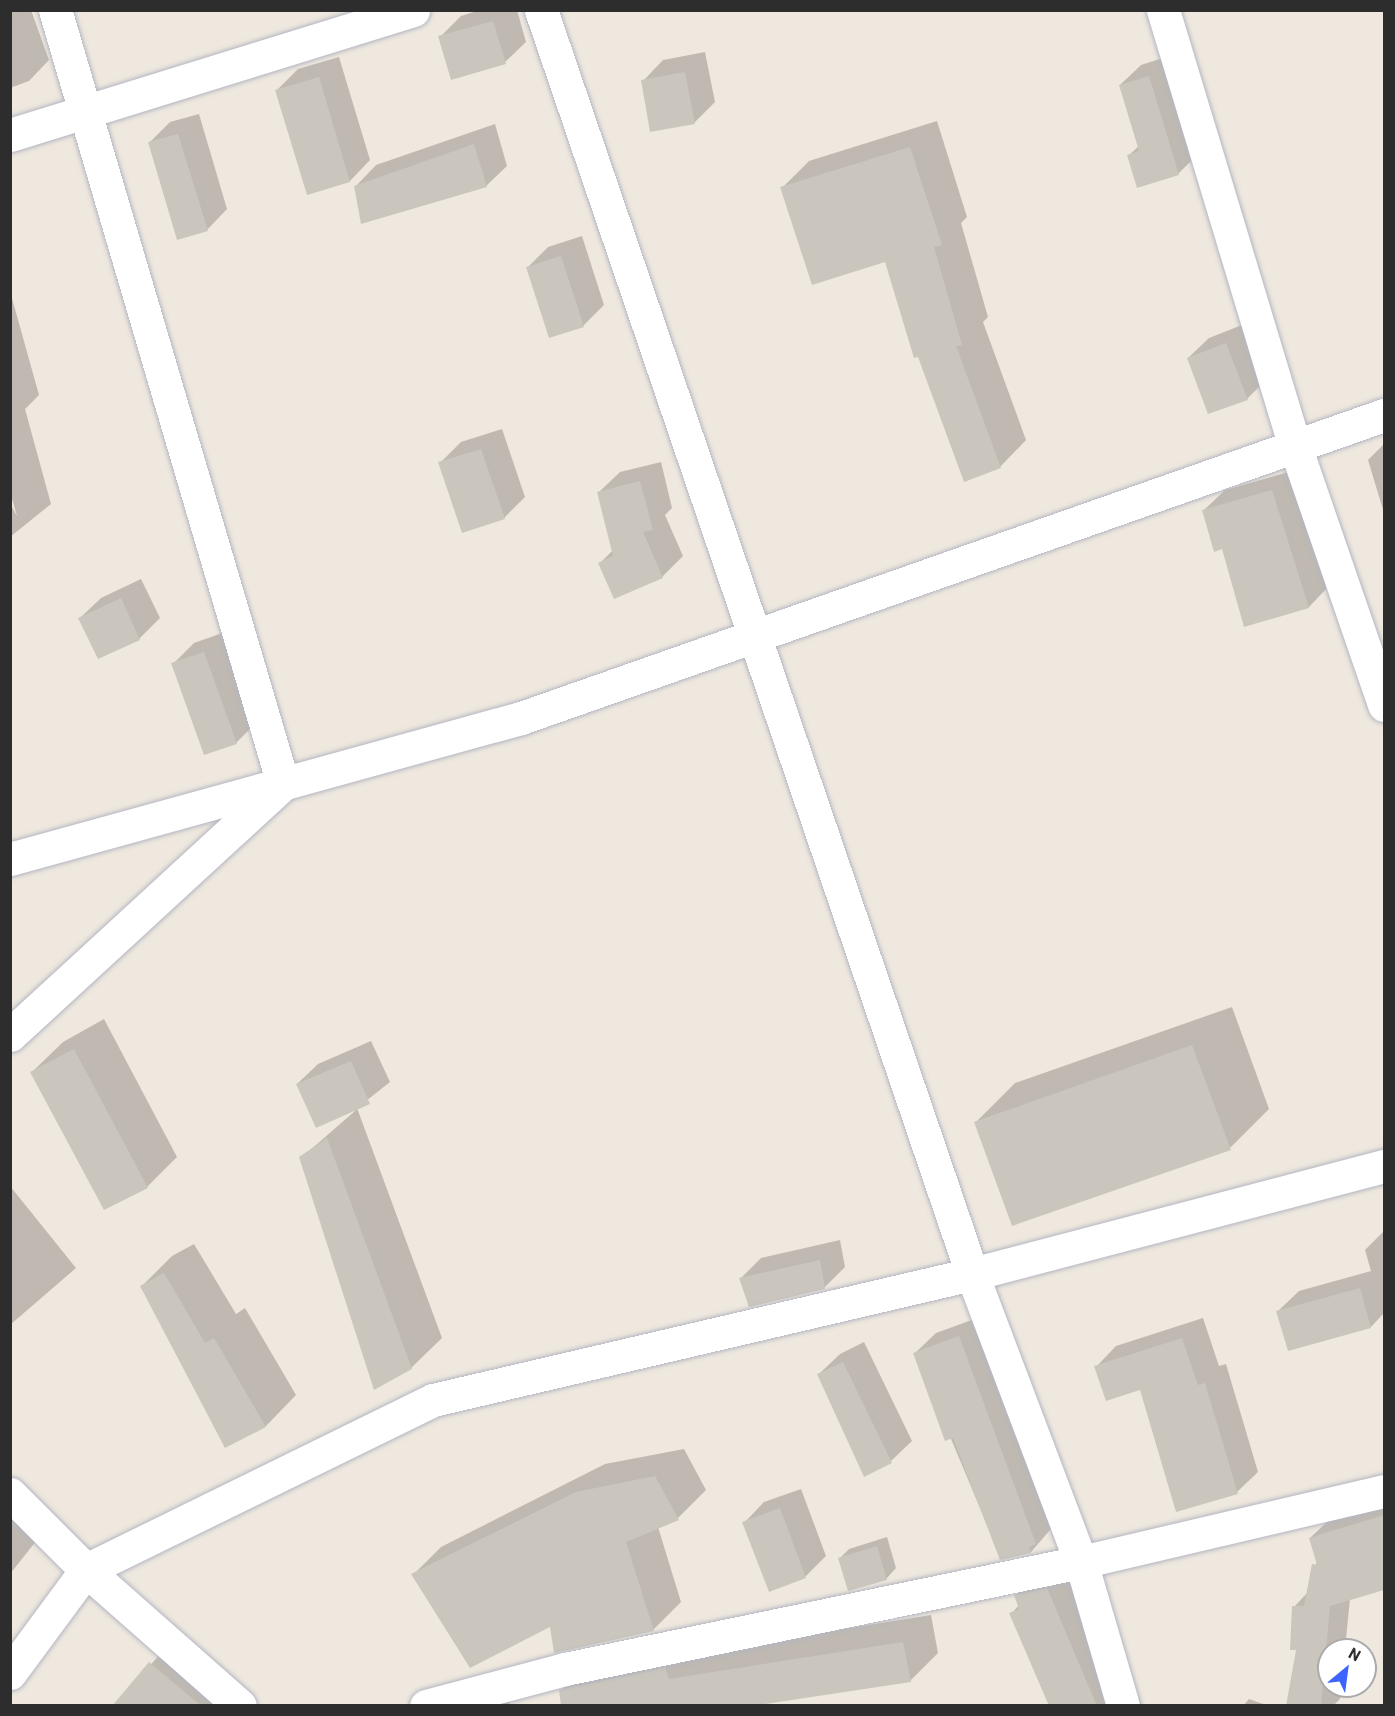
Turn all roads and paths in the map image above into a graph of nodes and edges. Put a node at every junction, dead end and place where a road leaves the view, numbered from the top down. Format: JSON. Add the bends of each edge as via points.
{"nodes":[{"id":1,"x":55,"y":10,"type":"edge"},
{"id":2,"x":413,"y":10,"type":"edge"},
{"id":3,"x":541,"y":10,"type":"edge"},
{"id":4,"x":1162,"y":10,"type":"edge"},
{"id":5,"x":85,"y":112,"type":"junction"},
{"id":6,"x":10,"y":135,"type":"edge"},
{"id":7,"x":1384,"y":415,"type":"edge"},
{"id":8,"x":1295,"y":446,"type":"junction"},
{"id":9,"x":753,"y":637,"type":"junction"},
{"id":10,"x":1384,"y":705,"type":"edge"},
{"id":11,"x":283,"y":784,"type":"junction"},
{"id":12,"x":10,"y":859,"type":"edge"},
{"id":13,"x":10,"y":1035,"type":"edge"},
{"id":14,"x":1384,"y":1166,"type":"edge"},
{"id":15,"x":972,"y":1274,"type":"junction"},
{"id":16,"x":1384,"y":1491,"type":"edge"},
{"id":17,"x":10,"y":1494,"type":"edge"},
{"id":18,"x":1081,"y":1562,"type":"junction"},
{"id":19,"x":86,"y":1570,"type":"junction"},
{"id":20,"x":10,"y":1673,"type":"edge"},
{"id":21,"x":240,"y":1706,"type":"edge"},
{"id":22,"x":426,"y":1706,"type":"edge"},
{"id":23,"x":1123,"y":1706,"type":"edge"}],
"edges":[{"from":1,"to":5,"type":"street"},
{"from":2,"to":5,"type":"street"},
{"from":3,"to":9,"type":"street"},
{"from":4,"to":8,"type":"street"},
{"from":5,"to":6,"type":"street"},
{"from":5,"to":11,"type":"street"},
{"from":7,"to":8,"type":"street"},
{"from":8,"to":9,"type":"street"},
{"from":8,"to":10,"type":"street"},
{"from":9,"to":11,"type":"street","via":[[521,718]]},
{"from":9,"to":15,"type":"street"},
{"from":11,"to":12,"type":"street"},
{"from":11,"to":13,"type":"street"},
{"from":14,"to":15,"type":"street"},
{"from":15,"to":18,"type":"street"},
{"from":15,"to":19,"type":"street","via":[[433,1400]]},
{"from":16,"to":18,"type":"street"},
{"from":17,"to":19,"type":"street"},
{"from":18,"to":22,"type":"street","via":[[564,1669]]},
{"from":18,"to":23,"type":"street"},
{"from":19,"to":20,"type":"street"},
{"from":19,"to":21,"type":"street"}]}
